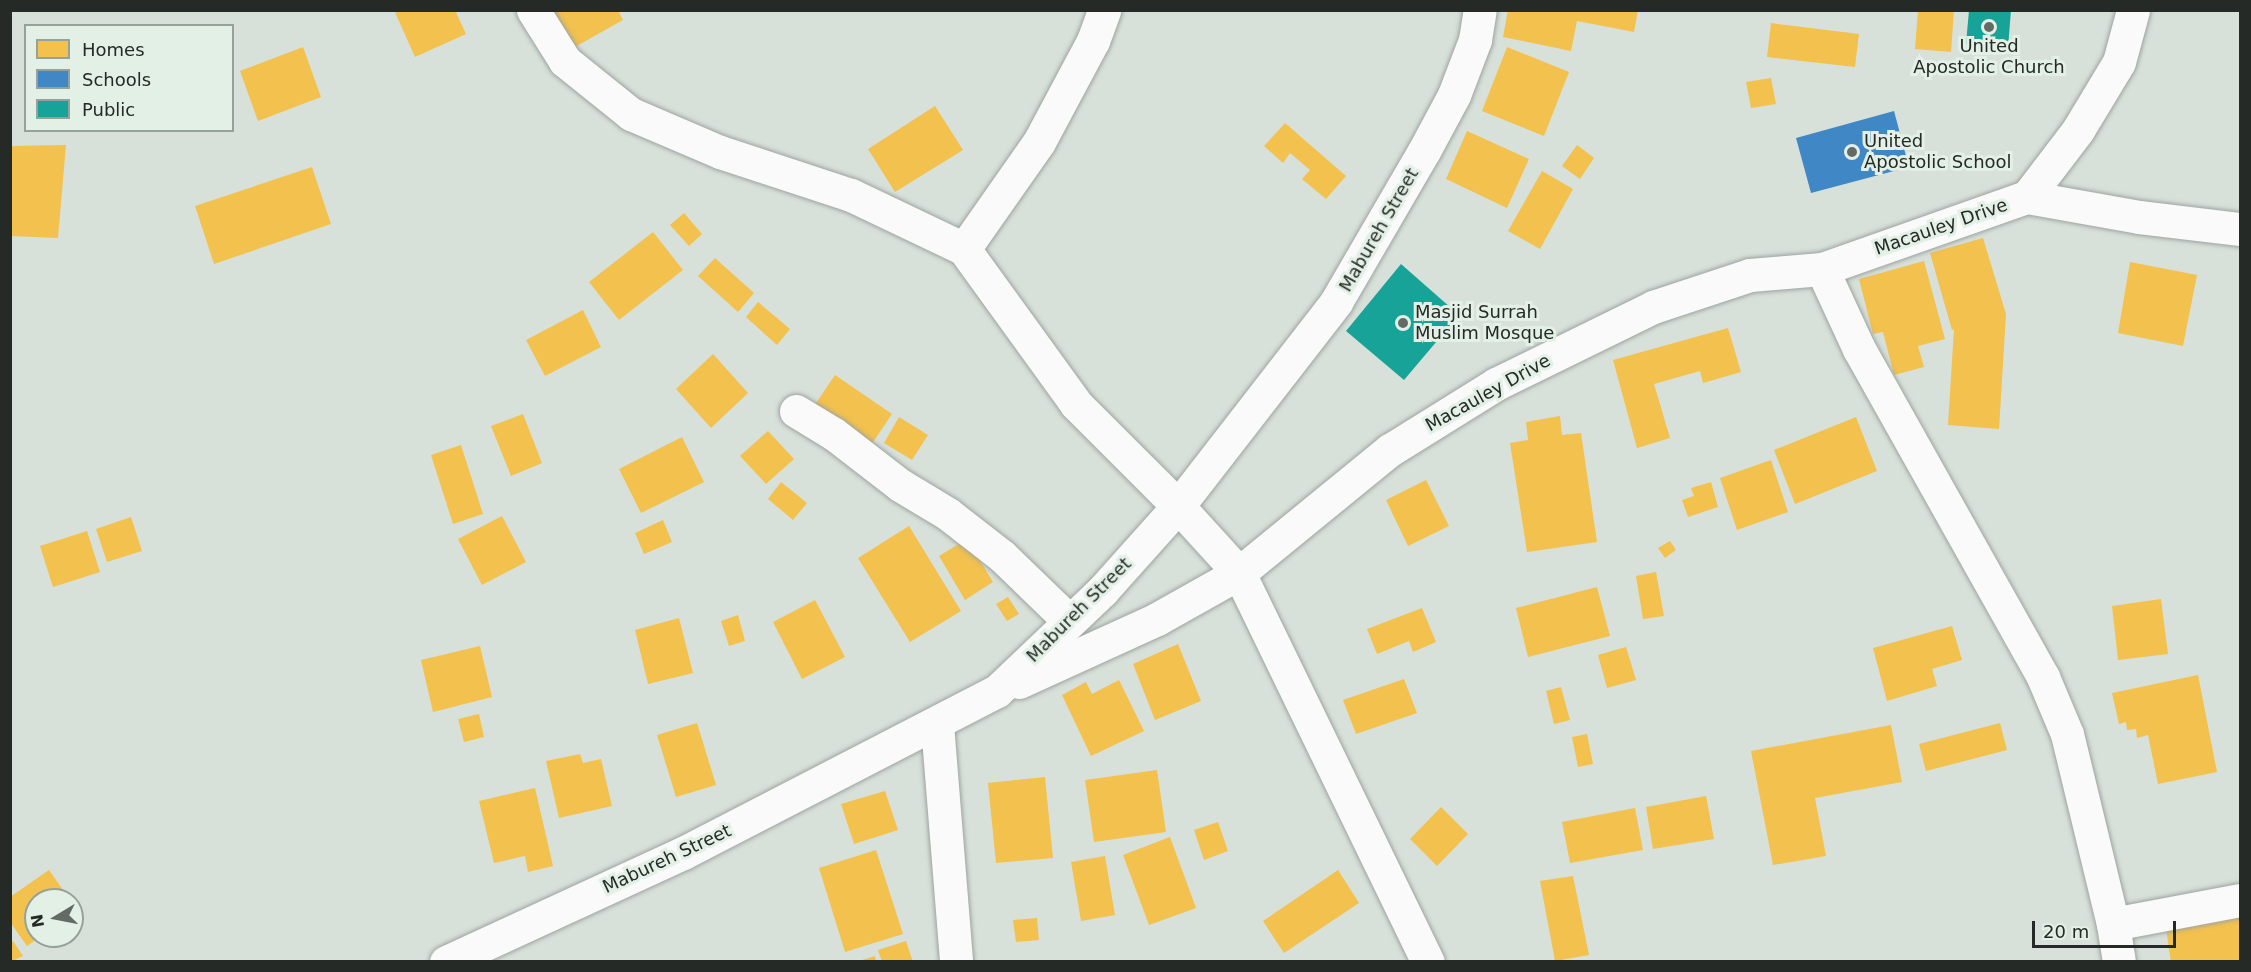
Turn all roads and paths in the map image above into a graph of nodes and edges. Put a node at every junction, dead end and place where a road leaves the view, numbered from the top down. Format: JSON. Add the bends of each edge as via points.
{"nodes":[{"id":1,"x":533,"y":10,"type":"edge"},
{"id":2,"x":1104,"y":10,"type":"edge"},
{"id":3,"x":1480,"y":10,"type":"edge"},
{"id":4,"x":2133,"y":10,"type":"edge"},
{"id":5,"x":2027,"y":197,"type":"junction"},
{"id":6,"x":2241,"y":229,"type":"edge"},
{"id":7,"x":964,"y":249,"type":"junction"},
{"id":8,"x":1822,"y":269,"type":"junction"},
{"id":9,"x":796,"y":411,"type":"dead end"},
{"id":10,"x":1178,"y":506,"type":"junction"},
{"id":11,"x":1239,"y":573,"type":"junction"},
{"id":12,"x":1069,"y":621,"type":"junction"},
{"id":13,"x":997,"y":692,"type":"junction"},
{"id":14,"x":937,"y":724,"type":"junction"},
{"id":15,"x":2241,"y":900,"type":"edge"},
{"id":16,"x":2114,"y":924,"type":"junction"},
{"id":17,"x":447,"y":962,"type":"edge"},
{"id":18,"x":956,"y":962,"type":"edge"},
{"id":19,"x":1428,"y":962,"type":"edge"},
{"id":20,"x":2119,"y":962,"type":"edge"}],
"edges":[{"from":1,"to":7,"type":"street","via":[[565,61],[632,114],[720,152],[851,195]]},
{"from":2,"to":7,"type":"street","via":[[1093,41],[1039,142]]},
{"from":3,"to":10,"type":"street","name":"Mabureh Street","via":[[1475,40],[1454,94],[1336,302]]},
{"from":4,"to":5,"type":"street","via":[[2119,62],[2078,130]]},
{"from":5,"to":6,"type":"street","name":"Macauley Drive"},
{"from":5,"to":8,"type":"street","name":"Macauley Drive"},
{"from":7,"to":10,"type":"street","via":[[1076,404]]},
{"from":8,"to":11,"type":"street","name":"Macauley Drive","via":[[1750,275],[1653,307],[1496,384],[1390,450]]},
{"from":8,"to":16,"type":"street","via":[[1859,349],[2043,677],[2067,734]]},
{"from":9,"to":12,"type":"street","via":[[948,514],[1002,556]]},
{"from":10,"to":11,"type":"street"},
{"from":10,"to":12,"type":"street","name":"Mabureh Street"},
{"from":11,"to":13,"type":"street","name":"Macauley Drive","via":[[1157,619]]},
{"from":11,"to":19,"type":"street"},
{"from":12,"to":13,"type":"street","name":"Mabureh Street"},
{"from":13,"to":14,"type":"street","name":"Mabureh Street"},
{"from":14,"to":17,"type":"street","name":"Mabureh Street","via":[[683,853]]},
{"from":14,"to":18,"type":"street"},
{"from":15,"to":16,"type":"street"},
{"from":16,"to":20,"type":"street"}]}
